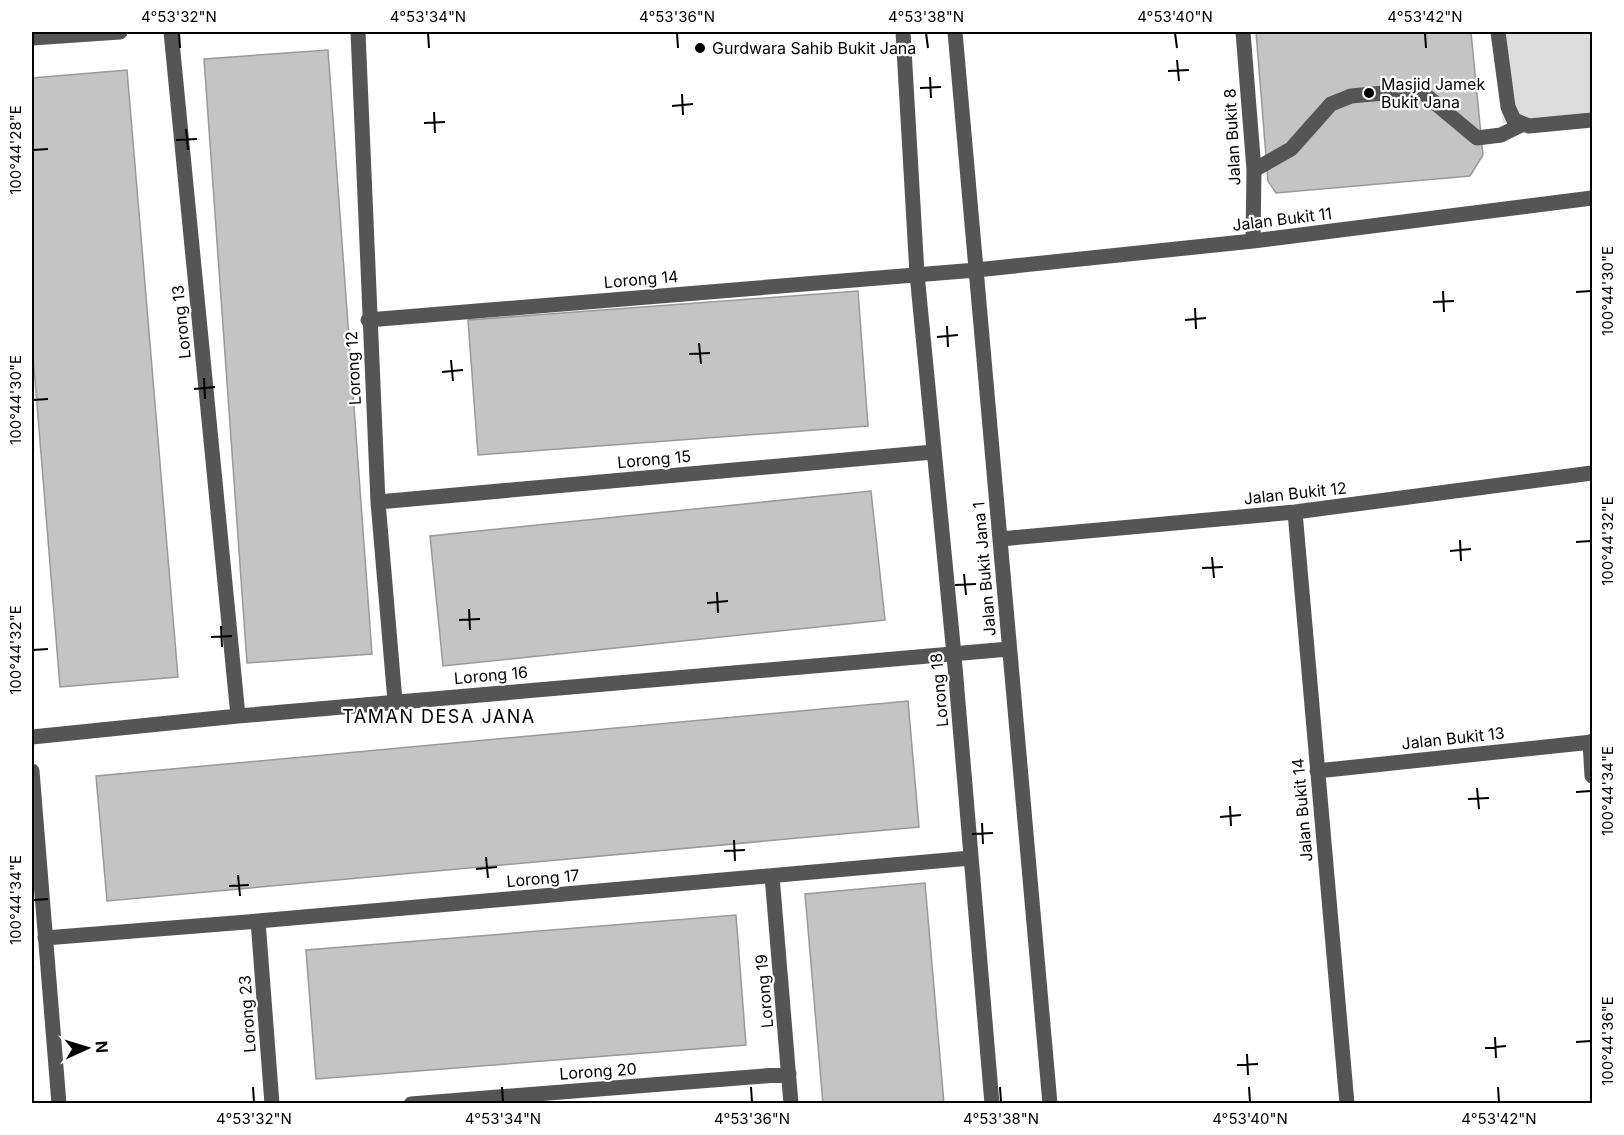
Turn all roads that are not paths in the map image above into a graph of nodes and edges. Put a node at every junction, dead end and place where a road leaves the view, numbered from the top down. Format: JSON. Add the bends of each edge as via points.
{"nodes":[{"id":1,"x":120,"y":32,"type":"edge"},
{"id":2,"x":171,"y":32,"type":"edge"},
{"id":3,"x":358,"y":32,"type":"edge"},
{"id":4,"x":903,"y":32,"type":"edge"},
{"id":5,"x":955,"y":32,"type":"edge"},
{"id":6,"x":1243,"y":32,"type":"edge"},
{"id":7,"x":1498,"y":32,"type":"edge"},
{"id":8,"x":32,"y":38,"type":"edge"},
{"id":9,"x":1593,"y":120,"type":"edge"},
{"id":10,"x":1523,"y":124,"type":"junction"},
{"id":11,"x":1254,"y":170,"type":"junction"},
{"id":12,"x":1593,"y":198,"type":"edge"},
{"id":13,"x":1253,"y":241,"type":"junction"},
{"id":14,"x":976,"y":270,"type":"junction"},
{"id":15,"x":917,"y":274,"type":"junction"},
{"id":16,"x":368,"y":320,"type":"junction"},
{"id":17,"x":933,"y":452,"type":"junction"},
{"id":18,"x":1593,"y":473,"type":"edge"},
{"id":19,"x":378,"y":502,"type":"junction"},
{"id":20,"x":1295,"y":512,"type":"junction"},
{"id":21,"x":1000,"y":540,"type":"junction"},
{"id":22,"x":1010,"y":649,"type":"junction"},
{"id":23,"x":954,"y":655,"type":"junction"},
{"id":24,"x":395,"y":701,"type":"junction"},
{"id":25,"x":238,"y":716,"type":"junction"},
{"id":26,"x":32,"y":738,"type":"edge"},
{"id":27,"x":1591,"y":742,"type":"edge"},
{"id":28,"x":32,"y":771,"type":"edge"},
{"id":29,"x":1317,"y":771,"type":"junction"},
{"id":30,"x":1593,"y":776,"type":"edge"},
{"id":31,"x":971,"y":858,"type":"junction"},
{"id":32,"x":772,"y":876,"type":"junction"},
{"id":33,"x":258,"y":921,"type":"junction"},
{"id":34,"x":45,"y":938,"type":"junction"},
{"id":35,"x":789,"y":1074,"type":"junction"},
{"id":36,"x":59,"y":1104,"type":"edge"},
{"id":37,"x":272,"y":1104,"type":"edge"},
{"id":38,"x":411,"y":1104,"type":"edge"},
{"id":39,"x":791,"y":1104,"type":"edge"},
{"id":40,"x":992,"y":1104,"type":"edge"},
{"id":41,"x":1050,"y":1104,"type":"edge"},
{"id":42,"x":1347,"y":1104,"type":"edge"}],
"edges":[{"from":1,"to":8,"type":"street"},
{"from":2,"to":25,"type":"street","name":"Lorong 13"},
{"from":3,"to":16,"type":"street","name":"Lorong 12"},
{"from":4,"to":15,"type":"street","name":"Lorong 18"},
{"from":5,"to":14,"type":"street","name":"Jalan Bukit Jana 1"},
{"from":6,"to":11,"type":"street","name":"Jalan Bukit 8"},
{"from":7,"to":10,"type":"street","via":[[1508,107],[1514,120]]},
{"from":9,"to":10,"type":"street","via":[[1543,126]]},
{"from":10,"to":11,"type":"street","via":[[1501,135],[1477,138],[1423,93],[1351,96],[1331,104],[1292,149]]},
{"from":11,"to":13,"type":"street","name":"Jalan Bukit 8"},
{"from":12,"to":13,"type":"street","name":"Jalan Bukit 11"},
{"from":13,"to":14,"type":"street","name":"Jalan Bukit 11"},
{"from":14,"to":15,"type":"street","name":"Jalan Bukit 11"},
{"from":14,"to":21,"type":"street","name":"Jalan Bukit Jana 1"},
{"from":15,"to":16,"type":"street","name":"Lorong 14"},
{"from":15,"to":17,"type":"street","name":"Lorong 18"},
{"from":16,"to":19,"type":"street","name":"Lorong 12"},
{"from":17,"to":19,"type":"street","name":"Lorong 15"},
{"from":17,"to":23,"type":"street","name":"Lorong 18"},
{"from":18,"to":20,"type":"street","name":"Jalan Bukit 12"},
{"from":19,"to":24,"type":"street","name":"Lorong 12"},
{"from":20,"to":21,"type":"street","name":"Jalan Bukit 12"},
{"from":20,"to":29,"type":"street","name":"Jalan Bukit 14"},
{"from":21,"to":22,"type":"street","name":"Jalan Bukit Jana 1"},
{"from":22,"to":23,"type":"street","name":"Lorong 16"},
{"from":22,"to":41,"type":"street","name":"Jalan Bukit Jana 1"},
{"from":23,"to":24,"type":"street","name":"Lorong 16"},
{"from":23,"to":31,"type":"street","name":"Lorong 18"},
{"from":24,"to":25,"type":"street","name":"Lorong 16"},
{"from":25,"to":26,"type":"street","name":"Lorong 16"},
{"from":27,"to":29,"type":"street","name":"Jalan Bukit 13"},
{"from":27,"to":30,"type":"street"},
{"from":28,"to":34,"type":"street"},
{"from":29,"to":42,"type":"street","name":"Jalan Bukit 14"},
{"from":31,"to":32,"type":"street","name":"Lorong 17"},
{"from":31,"to":40,"type":"street","name":"Lorong 18"},
{"from":32,"to":33,"type":"street","name":"Lorong 17"},
{"from":32,"to":35,"type":"street","name":"Lorong 19"},
{"from":33,"to":34,"type":"street","name":"Lorong 17"},
{"from":33,"to":37,"type":"street","name":"Lorong 23"},
{"from":34,"to":36,"type":"street"},
{"from":35,"to":38,"type":"street","name":"Lorong 20"},
{"from":35,"to":39,"type":"street","name":"Lorong 19"}]}
